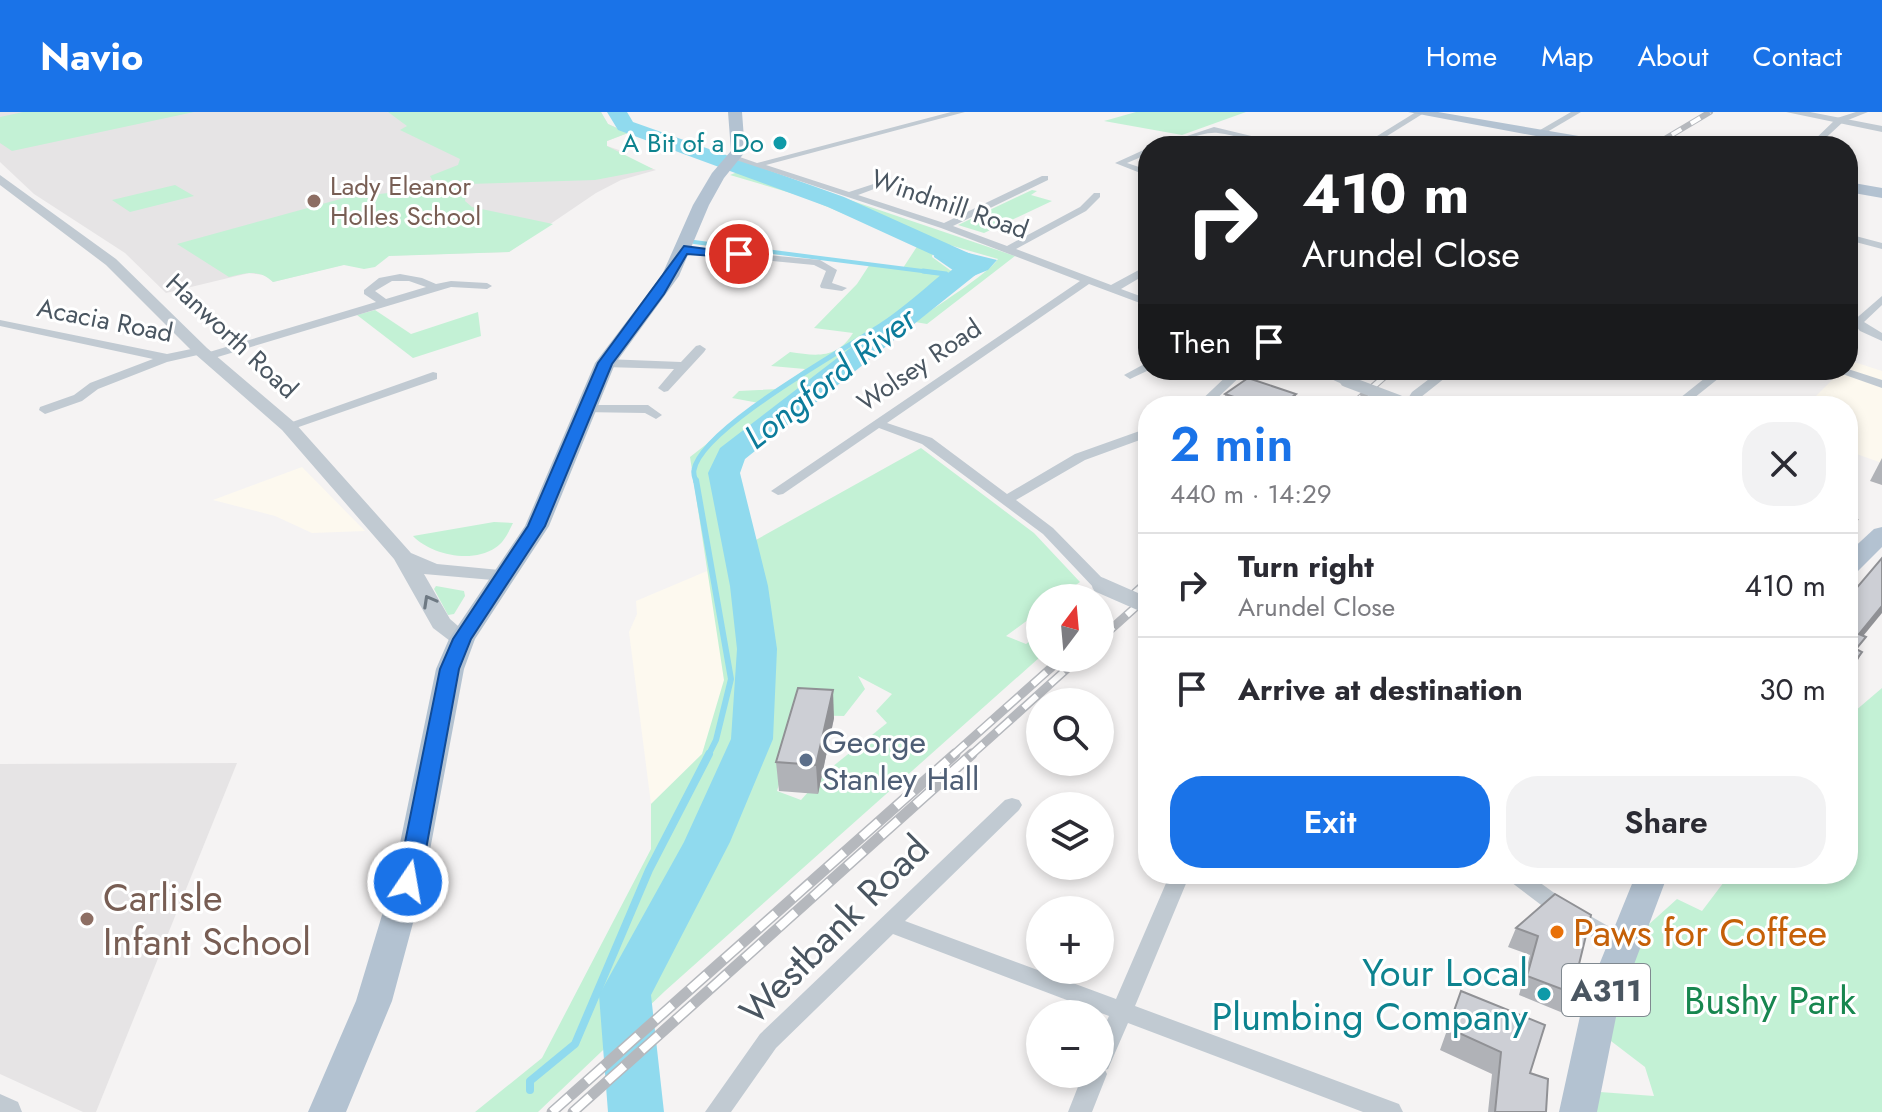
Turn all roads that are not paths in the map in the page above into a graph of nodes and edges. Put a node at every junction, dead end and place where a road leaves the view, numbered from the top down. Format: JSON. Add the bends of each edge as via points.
{"nodes":[{"id":1,"x":735,"y":112,"type":"edge"},
{"id":2,"x":961,"y":112,"type":"edge"},
{"id":3,"x":1418,"y":112,"type":"edge"},
{"id":4,"x":1577,"y":112,"type":"edge"},
{"id":5,"x":1792,"y":112,"type":"edge"},
{"id":6,"x":1864,"y":112,"type":"edge"},
{"id":7,"x":1840,"y":120,"type":"junction"},
{"id":8,"x":1882,"y":129,"type":"edge"},
{"id":9,"x":1539,"y":133,"type":"junction"},
{"id":10,"x":1194,"y":136,"type":"edge"},
{"id":11,"x":1239,"y":136,"type":"edge"},
{"id":12,"x":1381,"y":136,"type":"edge"},
{"id":13,"x":1556,"y":136,"type":"edge"},
{"id":14,"x":1823,"y":136,"type":"edge"},
{"id":15,"x":1138,"y":155,"type":"edge"},
{"id":16,"x":729,"y":163,"type":"junction"},
{"id":17,"x":759,"y":165,"type":"junction"},
{"id":18,"x":1138,"y":170,"type":"edge"},
{"id":19,"x":898,"y":177,"type":"dead end"},
{"id":20,"x":1045,"y":178,"type":"dead end"},
{"id":21,"x":0,"y":179,"type":"edge"},
{"id":22,"x":1858,"y":189,"type":"edge"},
{"id":23,"x":1882,"y":193,"type":"edge"},
{"id":24,"x":849,"y":195,"type":"junction"},
{"id":25,"x":1097,"y":195,"type":"dead end"},
{"id":26,"x":945,"y":226,"type":"junction"},
{"id":27,"x":1858,"y":240,"type":"edge"},
{"id":28,"x":1882,"y":246,"type":"edge"},
{"id":29,"x":1009,"y":249,"type":"junction"},
{"id":30,"x":684,"y":250,"type":"junction"},
{"id":31,"x":1138,"y":274,"type":"edge"},
{"id":32,"x":1088,"y":280,"type":"junction"},
{"id":33,"x":487,"y":286,"type":"dead end"},
{"id":34,"x":435,"y":288,"type":"junction"},
{"id":35,"x":842,"y":288,"type":"dead end"},
{"id":36,"x":1113,"y":289,"type":"junction"},
{"id":37,"x":1138,"y":299,"type":"edge"},
{"id":38,"x":1882,"y":299,"type":"edge"},
{"id":39,"x":385,"y":303,"type":"junction"},
{"id":40,"x":1858,"y":315,"type":"edge"},
{"id":41,"x":1862,"y":316,"type":"junction"},
{"id":42,"x":0,"y":323,"type":"edge"},
{"id":43,"x":1882,"y":337,"type":"edge"},
{"id":44,"x":700,"y":349,"type":"dead end"},
{"id":45,"x":204,"y":354,"type":"junction"},
{"id":46,"x":167,"y":358,"type":"junction"},
{"id":47,"x":605,"y":363,"type":"junction"},
{"id":48,"x":682,"y":366,"type":"junction"},
{"id":49,"x":1138,"y":371,"type":"edge"},
{"id":50,"x":1130,"y":375,"type":"dead end"},
{"id":51,"x":433,"y":376,"type":"dead end"},
{"id":52,"x":1858,"y":377,"type":"edge"},
{"id":53,"x":1343,"y":380,"type":"edge"},
{"id":54,"x":1436,"y":380,"type":"edge"},
{"id":55,"x":1708,"y":380,"type":"edge"},
{"id":56,"x":1882,"y":384,"type":"edge"},
{"id":57,"x":664,"y":388,"type":"dead end"},
{"id":58,"x":1384,"y":396,"type":"edge"},
{"id":59,"x":1415,"y":396,"type":"edge"},
{"id":60,"x":1684,"y":396,"type":"edge"},
{"id":61,"x":585,"y":409,"type":"junction"},
{"id":62,"x":653,"y":409,"type":"dead end"},
{"id":63,"x":45,"y":410,"type":"dead end"},
{"id":64,"x":876,"y":423,"type":"junction"},
{"id":65,"x":288,"y":426,"type":"junction"},
{"id":66,"x":1138,"y":436,"type":"edge"},
{"id":67,"x":778,"y":491,"type":"dead end"},
{"id":68,"x":1006,"y":500,"type":"junction"},
{"id":69,"x":1882,"y":534,"type":"edge"},
{"id":70,"x":404,"y":557,"type":"junction"},
{"id":71,"x":1858,"y":557,"type":"edge"},
{"id":72,"x":504,"y":575,"type":"junction"},
{"id":73,"x":1138,"y":602,"type":"edge"},
{"id":74,"x":462,"y":639,"type":"junction"},
{"id":75,"x":1012,"y":805,"type":"dead end"},
{"id":76,"x":1176,"y":884,"type":"edge"},
{"id":77,"x":1528,"y":884,"type":"edge"},
{"id":78,"x":1648,"y":884,"type":"edge"},
{"id":79,"x":890,"y":924,"type":"junction"},
{"id":80,"x":1622,"y":944,"type":"junction"},
{"id":81,"x":1121,"y":1012,"type":"junction"},
{"id":82,"x":1114,"y":1029,"type":"edge"},
{"id":83,"x":1089,"y":1088,"type":"edge"},
{"id":84,"x":0,"y":1109,"type":"edge"},
{"id":85,"x":6,"y":1112,"type":"edge"},
{"id":86,"x":327,"y":1112,"type":"edge"},
{"id":87,"x":717,"y":1112,"type":"edge"},
{"id":88,"x":1080,"y":1112,"type":"edge"},
{"id":89,"x":1391,"y":1112,"type":"edge"},
{"id":90,"x":1578,"y":1112,"type":"edge"}],
"edges":[{"from":1,"to":16,"type":"main road","via":[[738,152]]},
{"from":2,"to":17,"type":"street"},
{"from":3,"to":9,"type":"main road"},
{"from":3,"to":12,"type":"street"},
{"from":4,"to":9,"type":"street"},
{"from":5,"to":7,"type":"street"},
{"from":6,"to":7,"type":"street"},
{"from":7,"to":8,"type":"street"},
{"from":7,"to":14,"type":"street"},
{"from":9,"to":13,"type":"main road"},
{"from":10,"to":11,"type":"street","via":[[1214,130]]},
{"from":15,"to":18,"type":"street","via":[[1119,163]]},
{"from":16,"to":17,"type":"street","name":"Windmill Road"},
{"from":16,"to":30,"type":"main road","via":[[701,205]]},
{"from":17,"to":24,"type":"street","name":"Windmill Road"},
{"from":19,"to":24,"type":"street"},
{"from":20,"to":26,"type":"street"},
{"from":21,"to":45,"type":"street","name":"Hanworth Road","via":[[111,262]]},
{"from":22,"to":23,"type":"main road"},
{"from":24,"to":26,"type":"street","name":"Windmill Road"},
{"from":25,"to":29,"type":"street","via":[[1083,209]]},
{"from":26,"to":29,"type":"street","name":"Windmill Road"},
{"from":27,"to":28,"type":"street"},
{"from":29,"to":32,"type":"street","name":"Windmill Road"},
{"from":30,"to":35,"type":"street","via":[[816,262],[832,270],[825,286]]},
{"from":30,"to":47,"type":"main road"},
{"from":31,"to":36,"type":"street"},
{"from":32,"to":36,"type":"street","name":"Windmill Road"},
{"from":32,"to":64,"type":"street","name":"Wolsey Road"},
{"from":33,"to":34,"type":"street"},
{"from":34,"to":39,"type":"street","name":"Acacia Road"},
{"from":34,"to":39,"type":"street","via":[[416,278],[383,280],[368,292]]},
{"from":36,"to":37,"type":"street","name":"Windmill Road"},
{"from":38,"to":41,"type":"street"},
{"from":39,"to":45,"type":"street","name":"Acacia Road"},
{"from":40,"to":41,"type":"street"},
{"from":41,"to":43,"type":"street","via":[[1858,322],[1864,329]]},
{"from":42,"to":46,"type":"street","name":"Acacia Road"},
{"from":44,"to":48,"type":"street"},
{"from":45,"to":46,"type":"street","name":"Acacia Road"},
{"from":45,"to":65,"type":"street","name":"Hanworth Road"},
{"from":46,"to":63,"type":"street"},
{"from":47,"to":48,"type":"street"},
{"from":47,"to":61,"type":"main road"},
{"from":48,"to":57,"type":"street"},
{"from":49,"to":50,"type":"street"},
{"from":51,"to":65,"type":"street"},
{"from":52,"to":56,"type":"street"},
{"from":53,"to":58,"type":"street","bridge":true},
{"from":54,"to":59,"type":"street"},
{"from":55,"to":60,"type":"street"},
{"from":61,"to":62,"type":"street"},
{"from":61,"to":72,"type":"main road","via":[[537,526]]},
{"from":64,"to":67,"type":"street","name":"Wolsey Road"},
{"from":64,"to":68,"type":"street","via":[[927,441]]},
{"from":65,"to":70,"type":"street","name":"Hanworth Road"},
{"from":66,"to":68,"type":"street","via":[[1080,457]]},
{"from":68,"to":73,"type":"street","bridge":true,"via":[[1048,531],[1100,585]]},
{"from":69,"to":71,"type":"main road"},
{"from":70,"to":72,"type":"street","name":"Hanworth Road","via":[[433,570]]},
{"from":74,"to":70,"type":"street","name":"Hanworth Road","one_way":true,"via":[[441,623]]},
{"from":72,"to":74,"type":"main road"},
{"from":74,"to":86,"type":"main road","via":[[450,669],[404,897],[374,1001]]},
{"from":75,"to":79,"type":"street","name":"Westbank Road"},
{"from":76,"to":81,"type":"street"},
{"from":77,"to":80,"type":"street"},
{"from":78,"to":80,"type":"main road","number":"A311"},
{"from":79,"to":81,"type":"street"},
{"from":79,"to":87,"type":"street","name":"Westbank Road","via":[[768,1041]]},
{"from":80,"to":90,"type":"main road","number":"A311","via":[[1600,1007]]},
{"from":81,"to":82,"type":"street"},
{"from":81,"to":89,"type":"street"},
{"from":83,"to":88,"type":"street"},
{"from":84,"to":85,"type":"street"}]}
